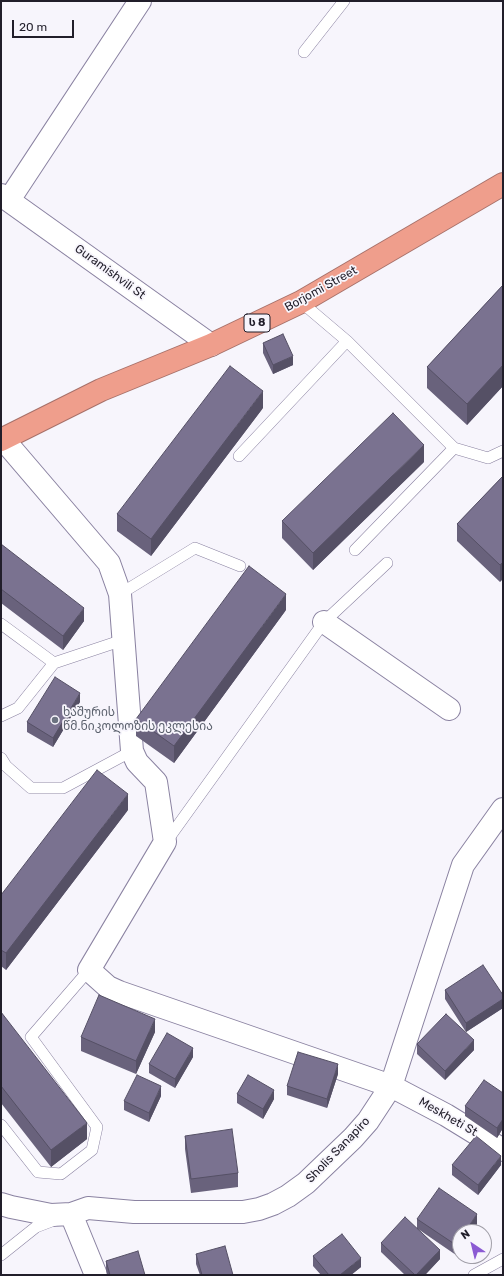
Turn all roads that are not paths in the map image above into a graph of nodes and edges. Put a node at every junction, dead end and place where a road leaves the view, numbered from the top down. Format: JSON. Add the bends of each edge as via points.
{"nodes":[{"id":1,"x":140,"y":1,"type":"edge"},
{"id":2,"x":344,"y":1,"type":"edge"},
{"id":3,"x":304,"y":52,"type":"dead end"},
{"id":4,"x":503,"y":184,"type":"edge"},
{"id":5,"x":5,"y":197,"type":"edge"},
{"id":6,"x":301,"y":302,"type":"junction"},
{"id":7,"x":347,"y":341,"type":"junction"},
{"id":8,"x":211,"y":345,"type":"junction"},
{"id":9,"x":2,"y":440,"type":"edge"},
{"id":10,"x":454,"y":448,"type":"junction"},
{"id":11,"x":503,"y":451,"type":"edge"},
{"id":12,"x":239,"y":456,"type":"dead end"},
{"id":13,"x":355,"y":550,"type":"dead end"},
{"id":14,"x":387,"y":562,"type":"dead end"},
{"id":15,"x":240,"y":566,"type":"dead end"},
{"id":16,"x":120,"y":594,"type":"junction"},
{"id":17,"x":324,"y":622,"type":"junction"},
{"id":18,"x":1,"y":624,"type":"edge"},
{"id":19,"x":123,"y":640,"type":"junction"},
{"id":20,"x":54,"y":663,"type":"junction"},
{"id":21,"x":449,"y":709,"type":"dead end"},
{"id":22,"x":1,"y":716,"type":"edge"},
{"id":23,"x":132,"y":751,"type":"junction"},
{"id":24,"x":1,"y":758,"type":"edge"},
{"id":25,"x":503,"y":809,"type":"edge"},
{"id":26,"x":165,"y":842,"type":"junction"},
{"id":27,"x":89,"y":970,"type":"junction"},
{"id":28,"x":391,"y":1086,"type":"junction"},
{"id":29,"x":1,"y":1124,"type":"edge"},
{"id":30,"x":503,"y":1150,"type":"edge"},
{"id":31,"x":1,"y":1204,"type":"edge"},
{"id":32,"x":71,"y":1214,"type":"junction"},
{"id":33,"x":1,"y":1255,"type":"edge"},
{"id":34,"x":503,"y":1258,"type":"edge"},
{"id":35,"x":96,"y":1275,"type":"edge"},
{"id":36,"x":474,"y":1275,"type":"edge"}],
"edges":[{"from":1,"to":5,"type":"street","name":"Guramishvili St"},
{"from":2,"to":3,"type":"lane"},
{"from":4,"to":6,"type":"highway","name":"Borjomi Street","number":"ს 8"},
{"from":5,"to":8,"type":"street","name":"Guramishvili St"},
{"from":6,"to":7,"type":"lane"},
{"from":6,"to":8,"type":"highway","name":"Borjomi Street","number":"ს 8"},
{"from":7,"to":10,"type":"lane"},
{"from":7,"to":12,"type":"lane"},
{"from":8,"to":9,"type":"highway","name":"Borjomi Street","number":"ს 8","via":[[101,390]]},
{"from":9,"to":16,"type":"street","via":[[108,563]]},
{"from":10,"to":11,"type":"lane","via":[[488,458]]},
{"from":10,"to":13,"type":"lane"},
{"from":14,"to":17,"type":"lane"},
{"from":15,"to":16,"type":"lane","via":[[195,548]]},
{"from":16,"to":19,"type":"street"},
{"from":17,"to":21,"type":"street"},
{"from":17,"to":26,"type":"lane"},
{"from":18,"to":20,"type":"lane"},
{"from":19,"to":20,"type":"lane"},
{"from":19,"to":23,"type":"street"},
{"from":20,"to":22,"type":"lane","via":[[18,708]]},
{"from":23,"to":24,"type":"lane","via":[[63,788],[31,788],[6,766]]},
{"from":23,"to":26,"type":"street","via":[[137,762],[156,782]]},
{"from":25,"to":28,"type":"street","name":"Sholis Sanapiro","via":[[463,865]]},
{"from":26,"to":27,"type":"street"},
{"from":27,"to":28,"type":"street","name":"Meskheti St","via":[[108,987],[119,992]]},
{"from":27,"to":29,"type":"lane","via":[[31,1037],[97,1127],[92,1150],[61,1174],[38,1172]]},
{"from":28,"to":30,"type":"street","name":"Meskheti St","via":[[446,1115]]},
{"from":28,"to":32,"type":"street","name":"Sholis Sanapiro","via":[[368,1121],[353,1138],[306,1183],[273,1204],[243,1212],[134,1212],[88,1208]]},
{"from":31,"to":32,"type":"street","name":"Sholis Sanapiro","via":[[51,1215]]},
{"from":32,"to":33,"type":"lane","via":[[36,1227]]},
{"from":32,"to":35,"type":"street"},
{"from":34,"to":36,"type":"lane"}]}
